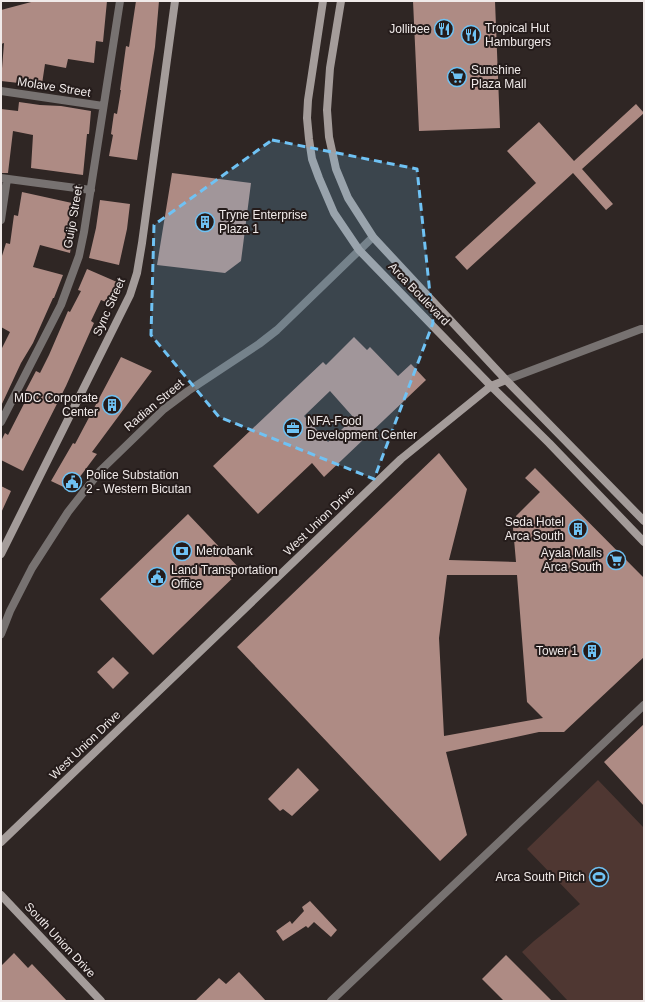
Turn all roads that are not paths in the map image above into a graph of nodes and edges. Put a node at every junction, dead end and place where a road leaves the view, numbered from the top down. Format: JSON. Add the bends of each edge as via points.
{"nodes":[{"id":1,"x":120,"y":1,"type":"edge"},
{"id":2,"x":175,"y":1,"type":"edge"},
{"id":3,"x":323,"y":1,"type":"edge"},
{"id":4,"x":340,"y":1,"type":"edge"},
{"id":5,"x":1,"y":91,"type":"edge"},
{"id":6,"x":103,"y":106,"type":"junction"},
{"id":7,"x":4,"y":178,"type":"edge"},
{"id":8,"x":91,"y":190,"type":"junction"},
{"id":9,"x":1,"y":220,"type":"edge"},
{"id":10,"x":373,"y":237,"type":"junction"},
{"id":11,"x":360,"y":250,"type":"junction"},
{"id":12,"x":643,"y":329,"type":"edge"},
{"id":13,"x":506,"y":380,"type":"junction"},
{"id":14,"x":490,"y":386,"type":"junction"},
{"id":15,"x":1,"y":422,"type":"edge"},
{"id":16,"x":644,"y":521,"type":"edge"},
{"id":17,"x":644,"y":542,"type":"edge"},
{"id":18,"x":1,"y":554,"type":"edge"},
{"id":19,"x":1,"y":634,"type":"edge"},
{"id":20,"x":644,"y":705,"type":"edge"},
{"id":21,"x":1,"y":842,"type":"edge"},
{"id":22,"x":1,"y":895,"type":"edge"},
{"id":23,"x":101,"y":1001,"type":"edge"},
{"id":24,"x":331,"y":1001,"type":"edge"}],
"edges":[{"from":1,"to":6,"type":"street","name":"Guijo Street"},
{"from":2,"to":18,"type":"street","name":"Sync Street","via":[[137,273],[130,295]]},
{"from":3,"to":11,"type":"street","name":"Arca Boulevard","via":[[308,100],[308,139],[312,159],[334,213]]},
{"from":4,"to":10,"type":"street","name":"Arca Boulevard","via":[[327,110],[329,137],[336,168],[348,198]]},
{"from":5,"to":6,"type":"street","name":"Molave Street"},
{"from":6,"to":8,"type":"street","name":"Guijo Street"},
{"from":7,"to":8,"type":"street"},
{"from":7,"to":9,"type":"street"},
{"from":8,"to":15,"type":"street","name":"Guijo Street","via":[[79,256],[61,305]]},
{"from":10,"to":11,"type":"street","name":"Radian Street"},
{"from":10,"to":13,"type":"street","name":"Arca Boulevard"},
{"from":11,"to":14,"type":"street","name":"Arca Boulevard"},
{"from":11,"to":19,"type":"street","name":"Radian Street","via":[[277,330],[164,408],[101,470],[68,512],[32,568]]},
{"from":12,"to":13,"type":"street","name":"West Union Drive"},
{"from":13,"to":14,"type":"street","name":"West Union Drive"},
{"from":13,"to":16,"type":"street","name":"Arca Boulevard"},
{"from":14,"to":17,"type":"street","name":"Arca Boulevard"},
{"from":14,"to":21,"type":"street","name":"West Union Drive","via":[[401,459]]},
{"from":20,"to":24,"type":"street"},
{"from":22,"to":23,"type":"street","name":"South Union Drive"}]}
